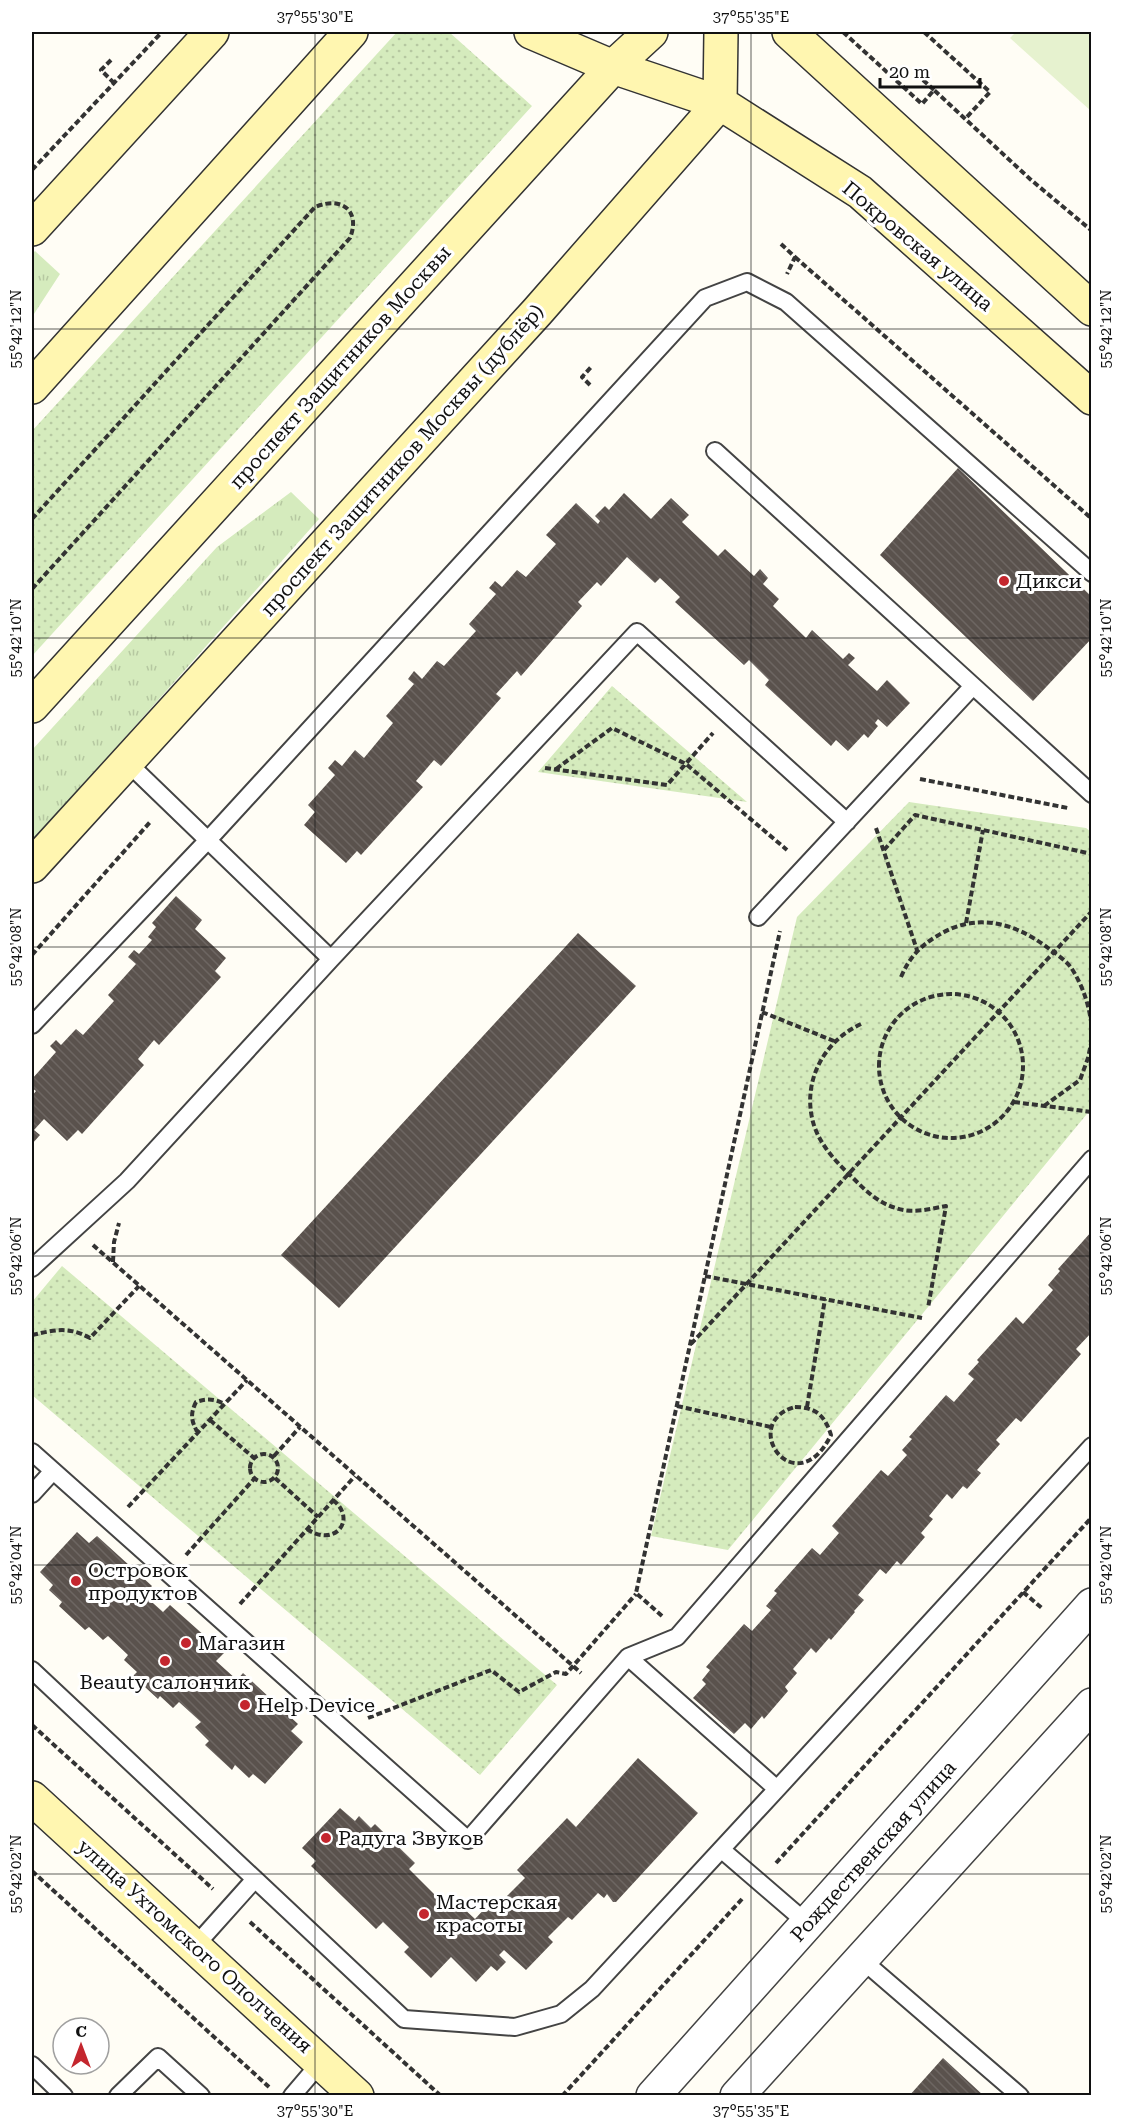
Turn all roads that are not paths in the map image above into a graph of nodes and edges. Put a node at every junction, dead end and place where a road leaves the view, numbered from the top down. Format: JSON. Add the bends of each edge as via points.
{"nodes":[{"id":1,"x":212,"y":32,"type":"edge"},
{"id":2,"x":351,"y":32,"type":"edge"},
{"id":3,"x":531,"y":32,"type":"edge"},
{"id":4,"x":651,"y":32,"type":"edge"},
{"id":5,"x":721,"y":32,"type":"edge"},
{"id":6,"x":789,"y":32,"type":"edge"},
{"id":7,"x":613,"y":67,"type":"junction"},
{"id":8,"x":720,"y":103,"type":"junction"},
{"id":9,"x":32,"y":230,"type":"edge"},
{"id":10,"x":1092,"y":309,"type":"edge"},
{"id":11,"x":32,"y":387,"type":"edge"},
{"id":12,"x":1092,"y":398,"type":"edge"},
{"id":13,"x":715,"y":451,"type":"dead end"},
{"id":14,"x":1092,"y":573,"type":"edge"},
{"id":15,"x":973,"y":686,"type":"junction"},
{"id":16,"x":32,"y":706,"type":"edge"},
{"id":17,"x":127,"y":762,"type":"junction"},
{"id":18,"x":1092,"y":794,"type":"edge"},
{"id":19,"x":847,"y":822,"type":"junction"},
{"id":20,"x":208,"y":840,"type":"junction"},
{"id":21,"x":32,"y":866,"type":"edge"},
{"id":22,"x":758,"y":917,"type":"dead end"},
{"id":23,"x":331,"y":960,"type":"junction"},
{"id":24,"x":32,"y":1025,"type":"edge"},
{"id":25,"x":1092,"y":1159,"type":"edge"},
{"id":26,"x":32,"y":1269,"type":"edge"},
{"id":27,"x":1092,"y":1446,"type":"edge"},
{"id":28,"x":32,"y":1452,"type":"edge"},
{"id":29,"x":53,"y":1471,"type":"junction"},
{"id":30,"x":32,"y":1494,"type":"edge"},
{"id":31,"x":1092,"y":1605,"type":"edge"},
{"id":32,"x":628,"y":1657,"type":"junction"},
{"id":33,"x":32,"y":1670,"type":"edge"},
{"id":34,"x":1092,"y":1705,"type":"edge"},
{"id":35,"x":777,"y":1789,"type":"junction"},
{"id":36,"x":32,"y":1798,"type":"edge"},
{"id":37,"x":722,"y":1850,"type":"junction"},
{"id":38,"x":255,"y":1879,"type":"junction"},
{"id":39,"x":808,"y":1924,"type":"junction"},
{"id":40,"x":195,"y":1946,"type":"junction"},
{"id":41,"x":861,"y":1959,"type":"junction"},
{"id":42,"x":321,"y":2062,"type":"junction"},
{"id":43,"x":32,"y":2065,"type":"edge"},
{"id":44,"x":64,"y":2096,"type":"edge"},
{"id":45,"x":118,"y":2096,"type":"edge"},
{"id":46,"x":201,"y":2096,"type":"edge"},
{"id":47,"x":292,"y":2096,"type":"edge"},
{"id":48,"x":357,"y":2096,"type":"edge"},
{"id":49,"x":653,"y":2096,"type":"edge"},
{"id":50,"x":737,"y":2096,"type":"edge"},
{"id":51,"x":1020,"y":2096,"type":"edge"}],
"edges":[{"from":1,"to":9,"type":"main road"},
{"from":2,"to":11,"type":"main road"},
{"from":3,"to":7,"type":"main road","name":"Покровская улица"},
{"from":4,"to":7,"type":"main road","name":"проспект Защитников Москвы"},
{"from":5,"to":8,"type":"main road"},
{"from":6,"to":10,"type":"main road"},
{"from":7,"to":8,"type":"main road","name":"Покровская улица"},
{"from":7,"to":16,"type":"main road","name":"проспект Защитников Москвы"},
{"from":8,"to":12,"type":"main road","name":"Покровская улица","via":[[860,192]]},
{"from":8,"to":17,"type":"main road","name":"проспект Защитников Москвы (дублёр)","via":[[537,312]]},
{"from":13,"to":15,"type":"lane"},
{"from":14,"to":20,"type":"lane","via":[[786,302],[747,282],[705,298]]},
{"from":15,"to":18,"type":"lane"},
{"from":15,"to":19,"type":"lane"},
{"from":17,"to":20,"type":"lane"},
{"from":17,"to":21,"type":"main road","name":"проспект Защитников Москвы (дублёр)"},
{"from":19,"to":22,"type":"lane"},
{"from":19,"to":23,"type":"lane","via":[[637,632]]},
{"from":20,"to":23,"type":"lane"},
{"from":20,"to":24,"type":"lane"},
{"from":23,"to":26,"type":"lane","via":[[128,1181]]},
{"from":25,"to":32,"type":"lane","via":[[677,1637]]},
{"from":27,"to":35,"type":"lane"},
{"from":28,"to":29,"type":"lane"},
{"from":29,"to":30,"type":"lane"},
{"from":29,"to":32,"type":"lane","via":[[468,1840]]},
{"from":31,"to":39,"type":"street","name":"Рождественская улица"},
{"from":32,"to":35,"type":"lane"},
{"from":33,"to":38,"type":"lane"},
{"from":34,"to":41,"type":"street"},
{"from":35,"to":37,"type":"lane"},
{"from":36,"to":40,"type":"main road","name":"улица Ухтомского Ополчения"},
{"from":37,"to":38,"type":"lane","via":[[592,1989],[561,2014],[515,2027],[404,2019]]},
{"from":37,"to":39,"type":"lane"},
{"from":38,"to":40,"type":"lane"},
{"from":39,"to":49,"type":"street","name":"Рождественская улица"},
{"from":40,"to":42,"type":"main road","name":"улица Ухтомского Ополчения"},
{"from":41,"to":50,"type":"street"},
{"from":41,"to":51,"type":"lane"},
{"from":42,"to":47,"type":"lane"},
{"from":42,"to":48,"type":"main road","name":"улица Ухтомского Ополчения"},
{"from":43,"to":44,"type":"lane"},
{"from":45,"to":46,"type":"lane","via":[[158,2057]]}]}
